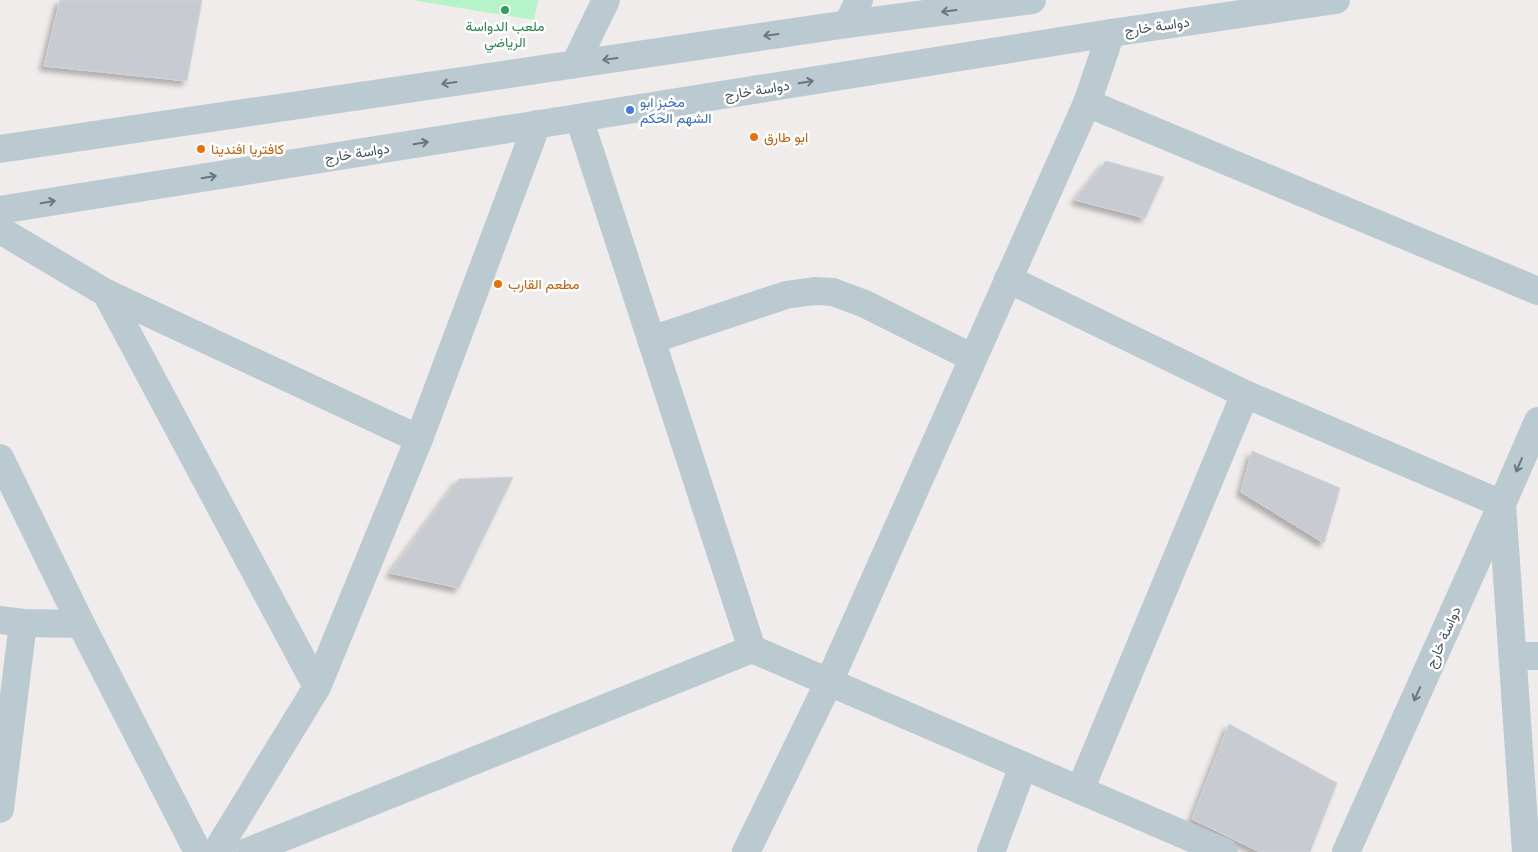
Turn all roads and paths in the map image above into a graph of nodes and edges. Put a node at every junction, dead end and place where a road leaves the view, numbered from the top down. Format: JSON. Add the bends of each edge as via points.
{"nodes":[{"id":1,"x":606,"y":0,"type":"edge"},
{"id":2,"x":1032,"y":0,"type":"edge"},
{"id":3,"x":1336,"y":0,"type":"edge"},
{"id":4,"x":853,"y":12,"type":"edge"},
{"id":5,"x":1112,"y":33,"type":"junction"},
{"id":6,"x":576,"y":64,"type":"junction"},
{"id":7,"x":1087,"y":103,"type":"junction"},
{"id":8,"x":579,"y":118,"type":"junction"},
{"id":9,"x":537,"y":124,"type":"junction"},
{"id":10,"x":1,"y":148,"type":"edge"},
{"id":11,"x":0,"y":210,"type":"edge"},
{"id":12,"x":0,"y":230,"type":"edge"},
{"id":13,"x":1008,"y":279,"type":"junction"},
{"id":14,"x":1538,"y":291,"type":"edge"},
{"id":15,"x":106,"y":293,"type":"junction"},
{"id":16,"x":651,"y":340,"type":"junction"},
{"id":17,"x":973,"y":358,"type":"junction"},
{"id":18,"x":1245,"y":394,"type":"junction"},
{"id":19,"x":1536,"y":432,"type":"edge"},
{"id":20,"x":419,"y":439,"type":"junction"},
{"id":21,"x":0,"y":458,"type":"edge"},
{"id":22,"x":1502,"y":504,"type":"junction"},
{"id":23,"x":11,"y":622,"type":"edge"},
{"id":24,"x":81,"y":624,"type":"junction"},
{"id":25,"x":752,"y":649,"type":"junction"},
{"id":26,"x":1525,"y":656,"type":"edge"},
{"id":27,"x":829,"y":682,"type":"junction"},
{"id":28,"x":317,"y":687,"type":"junction"},
{"id":29,"x":1023,"y":766,"type":"junction"},
{"id":30,"x":1080,"y":790,"type":"junction"},
{"id":31,"x":1530,"y":791,"type":"edge"},
{"id":32,"x":0,"y":809,"type":"edge"},
{"id":33,"x":198,"y":852,"type":"edge"},
{"id":34,"x":216,"y":852,"type":"edge"},
{"id":35,"x":247,"y":852,"type":"edge"},
{"id":36,"x":746,"y":852,"type":"edge"},
{"id":37,"x":991,"y":852,"type":"edge"},
{"id":38,"x":1224,"y":852,"type":"edge"},
{"id":39,"x":1346,"y":852,"type":"edge"},
{"id":40,"x":1526,"y":852,"type":"edge"}],
"edges":[{"from":1,"to":6,"type":"street"},
{"from":2,"to":4,"type":"street","one_way":true},
{"from":3,"to":5,"type":"street","name":"دواسة خارج"},
{"from":4,"to":6,"type":"street","one_way":true},
{"from":5,"to":7,"type":"street"},
{"from":8,"to":5,"type":"street","name":"دواسة خارج","one_way":true},
{"from":6,"to":10,"type":"street","one_way":true},
{"from":7,"to":13,"type":"street"},
{"from":7,"to":14,"type":"street"},
{"from":8,"to":9,"type":"street","name":"دواسة خارج"},
{"from":8,"to":16,"type":"street"},
{"from":11,"to":9,"type":"street","name":"دواسة خارج","one_way":true},
{"from":9,"to":20,"type":"street"},
{"from":12,"to":15,"type":"street"},
{"from":13,"to":17,"type":"street"},
{"from":13,"to":18,"type":"street"},
{"from":15,"to":20,"type":"street"},
{"from":15,"to":28,"type":"street"},
{"from":16,"to":17,"type":"street","via":[[786,295],[833,292],[865,304]]},
{"from":16,"to":25,"type":"street"},
{"from":17,"to":27,"type":"street"},
{"from":18,"to":22,"type":"street"},
{"from":18,"to":30,"type":"street"},
{"from":19,"to":22,"type":"street","name":"دواسة خارج","one_way":true},
{"from":20,"to":28,"type":"street"},
{"from":21,"to":24,"type":"street"},
{"from":22,"to":26,"type":"street"},
{"from":22,"to":39,"type":"street","name":"دواسة خارج","one_way":true},
{"from":23,"to":24,"type":"street"},
{"from":23,"to":32,"type":"street"},
{"from":24,"to":33,"type":"street"},
{"from":25,"to":27,"type":"street"},
{"from":25,"to":35,"type":"street"},
{"from":26,"to":31,"type":"street"},
{"from":27,"to":29,"type":"street"},
{"from":27,"to":36,"type":"street"},
{"from":28,"to":34,"type":"street"},
{"from":29,"to":30,"type":"street"},
{"from":29,"to":37,"type":"street"},
{"from":30,"to":38,"type":"street"},
{"from":31,"to":40,"type":"street"}]}
